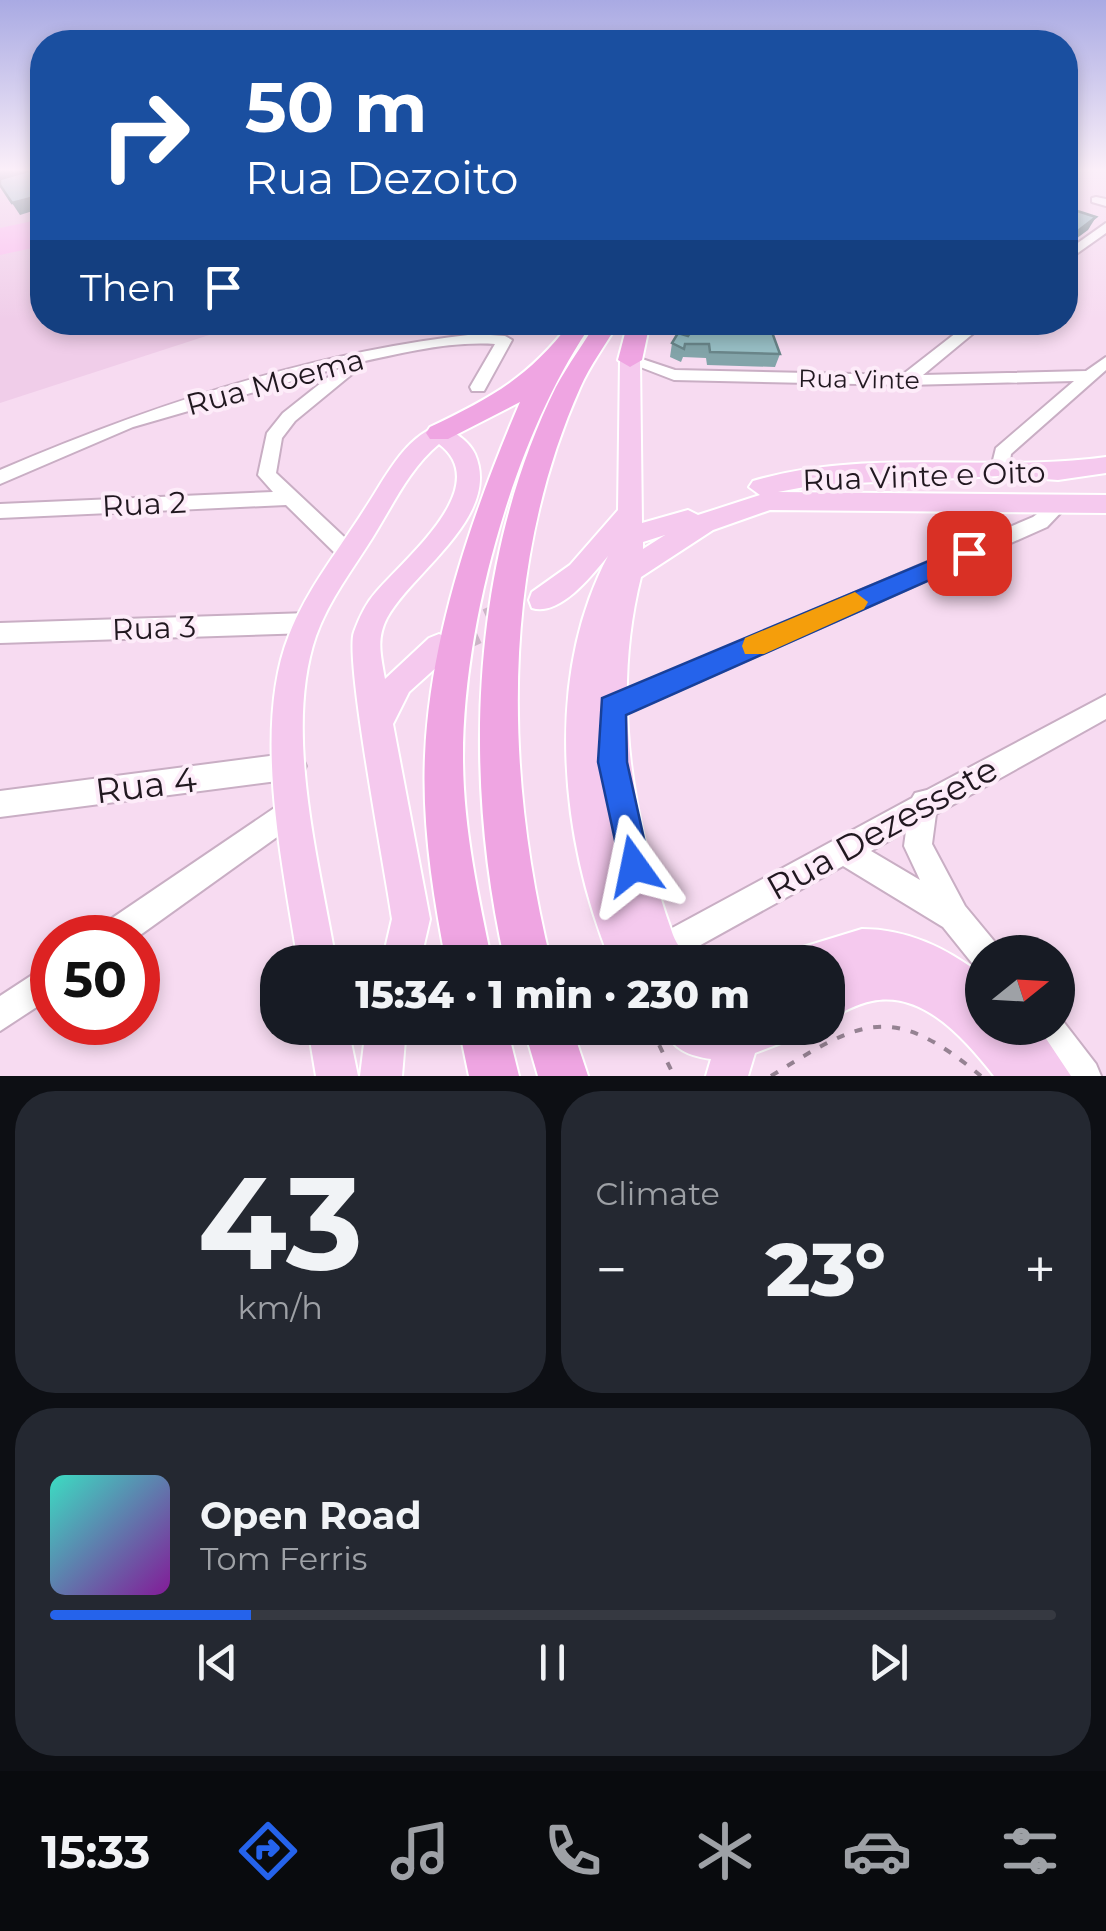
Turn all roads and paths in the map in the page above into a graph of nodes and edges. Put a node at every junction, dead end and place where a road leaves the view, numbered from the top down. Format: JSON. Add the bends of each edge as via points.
{"nodes":[{"id":1,"x":1106,"y":227,"type":"edge"},
{"id":2,"x":1078,"y":248,"type":"edge"},
{"id":3,"x":481,"y":335,"type":"edge"},
{"id":4,"x":489,"y":335,"type":"edge"},
{"id":5,"x":578,"y":335,"type":"edge"},
{"id":6,"x":580,"y":335,"type":"edge"},
{"id":7,"x":588,"y":335,"type":"edge"},
{"id":8,"x":636,"y":335,"type":"edge"},
{"id":9,"x":963,"y":335,"type":"edge"},
{"id":10,"x":380,"y":354,"type":"junction"},
{"id":11,"x":630,"y":360,"type":"junction"},
{"id":12,"x":1106,"y":362,"type":"edge"},
{"id":13,"x":674,"y":375,"type":"junction"},
{"id":14,"x":1090,"y":376,"type":"junction"},
{"id":15,"x":906,"y":380,"type":"junction"},
{"id":16,"x":629,"y":385,"type":"junction"},
{"id":17,"x":478,"y":387,"type":"dead end"},
{"id":18,"x":439,"y":433,"type":"junction"},
{"id":19,"x":1106,"y":465,"type":"edge"},
{"id":20,"x":1000,"y":468,"type":"junction"},
{"id":21,"x":0,"y":477,"type":"edge"},
{"id":22,"x":288,"y":498,"type":"junction"},
{"id":23,"x":1106,"y":504,"type":"edge"},
{"id":24,"x":1056,"y":507,"type":"junction"},
{"id":25,"x":0,"y":511,"type":"edge"},
{"id":26,"x":639,"y":534,"type":"junction"},
{"id":27,"x":349,"y":554,"type":"junction"},
{"id":28,"x":601,"y":596,"type":"junction"},
{"id":29,"x":308,"y":623,"type":"junction"},
{"id":30,"x":0,"y":634,"type":"edge"},
{"id":31,"x":439,"y":646,"type":"tunnel mouth"},
{"id":32,"x":1106,"y":706,"type":"edge"},
{"id":33,"x":612,"y":708,"type":"junction"},
{"id":34,"x":377,"y":724,"type":"junction"},
{"id":35,"x":293,"y":766,"type":"junction"},
{"id":36,"x":924,"y":802,"type":"junction"},
{"id":37,"x":0,"y":804,"type":"edge"},
{"id":38,"x":296,"y":807,"type":"junction"},
{"id":39,"x":844,"y":850,"type":"junction"},
{"id":40,"x":143,"y":915,"type":"edge"},
{"id":41,"x":954,"y":917,"type":"junction"},
{"id":42,"x":969,"y":935,"type":"edge"},
{"id":43,"x":314,"y":945,"type":"edge"},
{"id":44,"x":405,"y":945,"type":"edge"},
{"id":45,"x":466,"y":945,"type":"edge"},
{"id":46,"x":525,"y":945,"type":"edge"},
{"id":47,"x":632,"y":945,"type":"edge"},
{"id":48,"x":650,"y":945,"type":"edge"},
{"id":49,"x":678,"y":945,"type":"edge"},
{"id":50,"x":845,"y":968,"type":"edge"},
{"id":51,"x":845,"y":975,"type":"edge"},
{"id":52,"x":965,"y":986,"type":"edge"},
{"id":53,"x":30,"y":994,"type":"edge"},
{"id":54,"x":0,"y":1015,"type":"edge"},
{"id":55,"x":331,"y":1045,"type":"edge"},
{"id":56,"x":384,"y":1045,"type":"edge"},
{"id":57,"x":487,"y":1045,"type":"edge"},
{"id":58,"x":553,"y":1045,"type":"edge"},
{"id":59,"x":659,"y":1045,"type":"edge"},
{"id":60,"x":1027,"y":1045,"type":"edge"},
{"id":61,"x":1060,"y":1045,"type":"edge"},
{"id":62,"x":337,"y":1076,"type":"edge"},
{"id":63,"x":381,"y":1076,"type":"edge"},
{"id":64,"x":494,"y":1076,"type":"edge"},
{"id":65,"x":563,"y":1076,"type":"edge"},
{"id":66,"x":674,"y":1076,"type":"edge"},
{"id":67,"x":771,"y":1076,"type":"edge"},
{"id":68,"x":981,"y":1076,"type":"edge"},
{"id":69,"x":1020,"y":1076,"type":"edge"},
{"id":70,"x":1050,"y":1076,"type":"edge"},
{"id":71,"x":1084,"y":1076,"type":"edge"}],
"edges":[{"from":1,"to":2,"type":"street"},
{"from":3,"to":10,"type":"street","name":"Rua Moema"},
{"from":4,"to":17,"type":"street","name":"Rua Moema","via":[[505,340]]},
{"from":5,"to":18,"type":"highway","via":[[508,400]]},
{"from":6,"to":45,"type":"highway","via":[[554,364],[517,446],[454,669],[445,729],[445,828]]},
{"from":7,"to":46,"type":"highway","via":[[556,413],[501,630],[498,778]]},
{"from":8,"to":11,"type":"highway"},
{"from":9,"to":15,"type":"street"},
{"from":10,"to":21,"type":"street","name":"Rua Moema","via":[[126,423]]},
{"from":10,"to":22,"type":"street","via":[[340,372],[273,436],[267,475]]},
{"from":11,"to":13,"type":"street","name":"Rua Vinte"},
{"from":11,"to":16,"type":"main road"},
{"from":12,"to":14,"type":"street"},
{"from":13,"to":15,"type":"street","name":"Rua Vinte"},
{"from":13,"to":16,"type":"street"},
{"from":14,"to":15,"type":"street","name":"Rua Vinte"},
{"from":14,"to":20,"type":"street","via":[[1002,452]]},
{"from":16,"to":26,"type":"main road"},
{"from":18,"to":27,"type":"main road","via":[[416,452]]},
{"from":18,"to":34,"type":"main road","via":[[460,448],[469,471],[466,487],[452,525],[373,616],[365,656]]},
{"from":19,"to":20,"type":"main road","name":"Rua Vinte e Oito","via":[[1058,472]]},
{"from":20,"to":26,"type":"main road","name":"Rua Vinte e Oito","via":[[773,484]]},
{"from":22,"to":25,"type":"street","name":"Rua 2"},
{"from":22,"to":27,"type":"street"},
{"from":23,"to":24,"type":"main road","name":"Rua Vinte e Oito"},
{"from":24,"to":26,"type":"main road","name":"Rua Vinte e Oito","via":[[783,499]]},
{"from":24,"to":33,"type":"street","via":[[1040,522]]},
{"from":26,"to":28,"type":"main road"},
{"from":26,"to":28,"type":"main road","via":[[533,603],[579,593]]},
{"from":26,"to":33,"type":"main road","via":[[609,650]]},
{"from":27,"to":29,"type":"main road"},
{"from":28,"to":47,"type":"main road","via":[[580,696],[582,763],[616,934]]},
{"from":29,"to":30,"type":"street","name":"Rua 3"},
{"from":29,"to":35,"type":"main road","via":[[290,700]]},
{"from":31,"to":34,"type":"main road","via":[[398,682]]},
{"from":32,"to":36,"type":"street","name":"Rua Dezessete"},
{"from":33,"to":48,"type":"main road","via":[[613,762]]},
{"from":34,"to":44,"type":"main road","via":[[411,919]]},
{"from":35,"to":37,"type":"street","name":"Rua 4"},
{"from":35,"to":38,"type":"main road"},
{"from":36,"to":39,"type":"street","name":"Rua Dezessete"},
{"from":36,"to":41,"type":"street","via":[[918,846]]},
{"from":38,"to":40,"type":"street"},
{"from":38,"to":43,"type":"main road"},
{"from":39,"to":41,"type":"street"},
{"from":39,"to":49,"type":"street","name":"Rua Dezessete"},
{"from":41,"to":42,"type":"street"},
{"from":50,"to":52,"type":"main road","via":[[886,946],[937,964]]},
{"from":51,"to":69,"type":"main road","via":[[898,979],[935,994]]},
{"from":53,"to":54,"type":"street"},
{"from":55,"to":62,"type":"main road"},
{"from":56,"to":63,"type":"main road"},
{"from":57,"to":64,"type":"highway"},
{"from":58,"to":65,"type":"highway"},
{"from":59,"to":66,"type":"path"},
{"from":60,"to":70,"type":"main road"},
{"from":61,"to":71,"type":"street"},
{"from":67,"to":68,"type":"path","via":[[862,1025],[895,1022],[945,1043]]}]}
